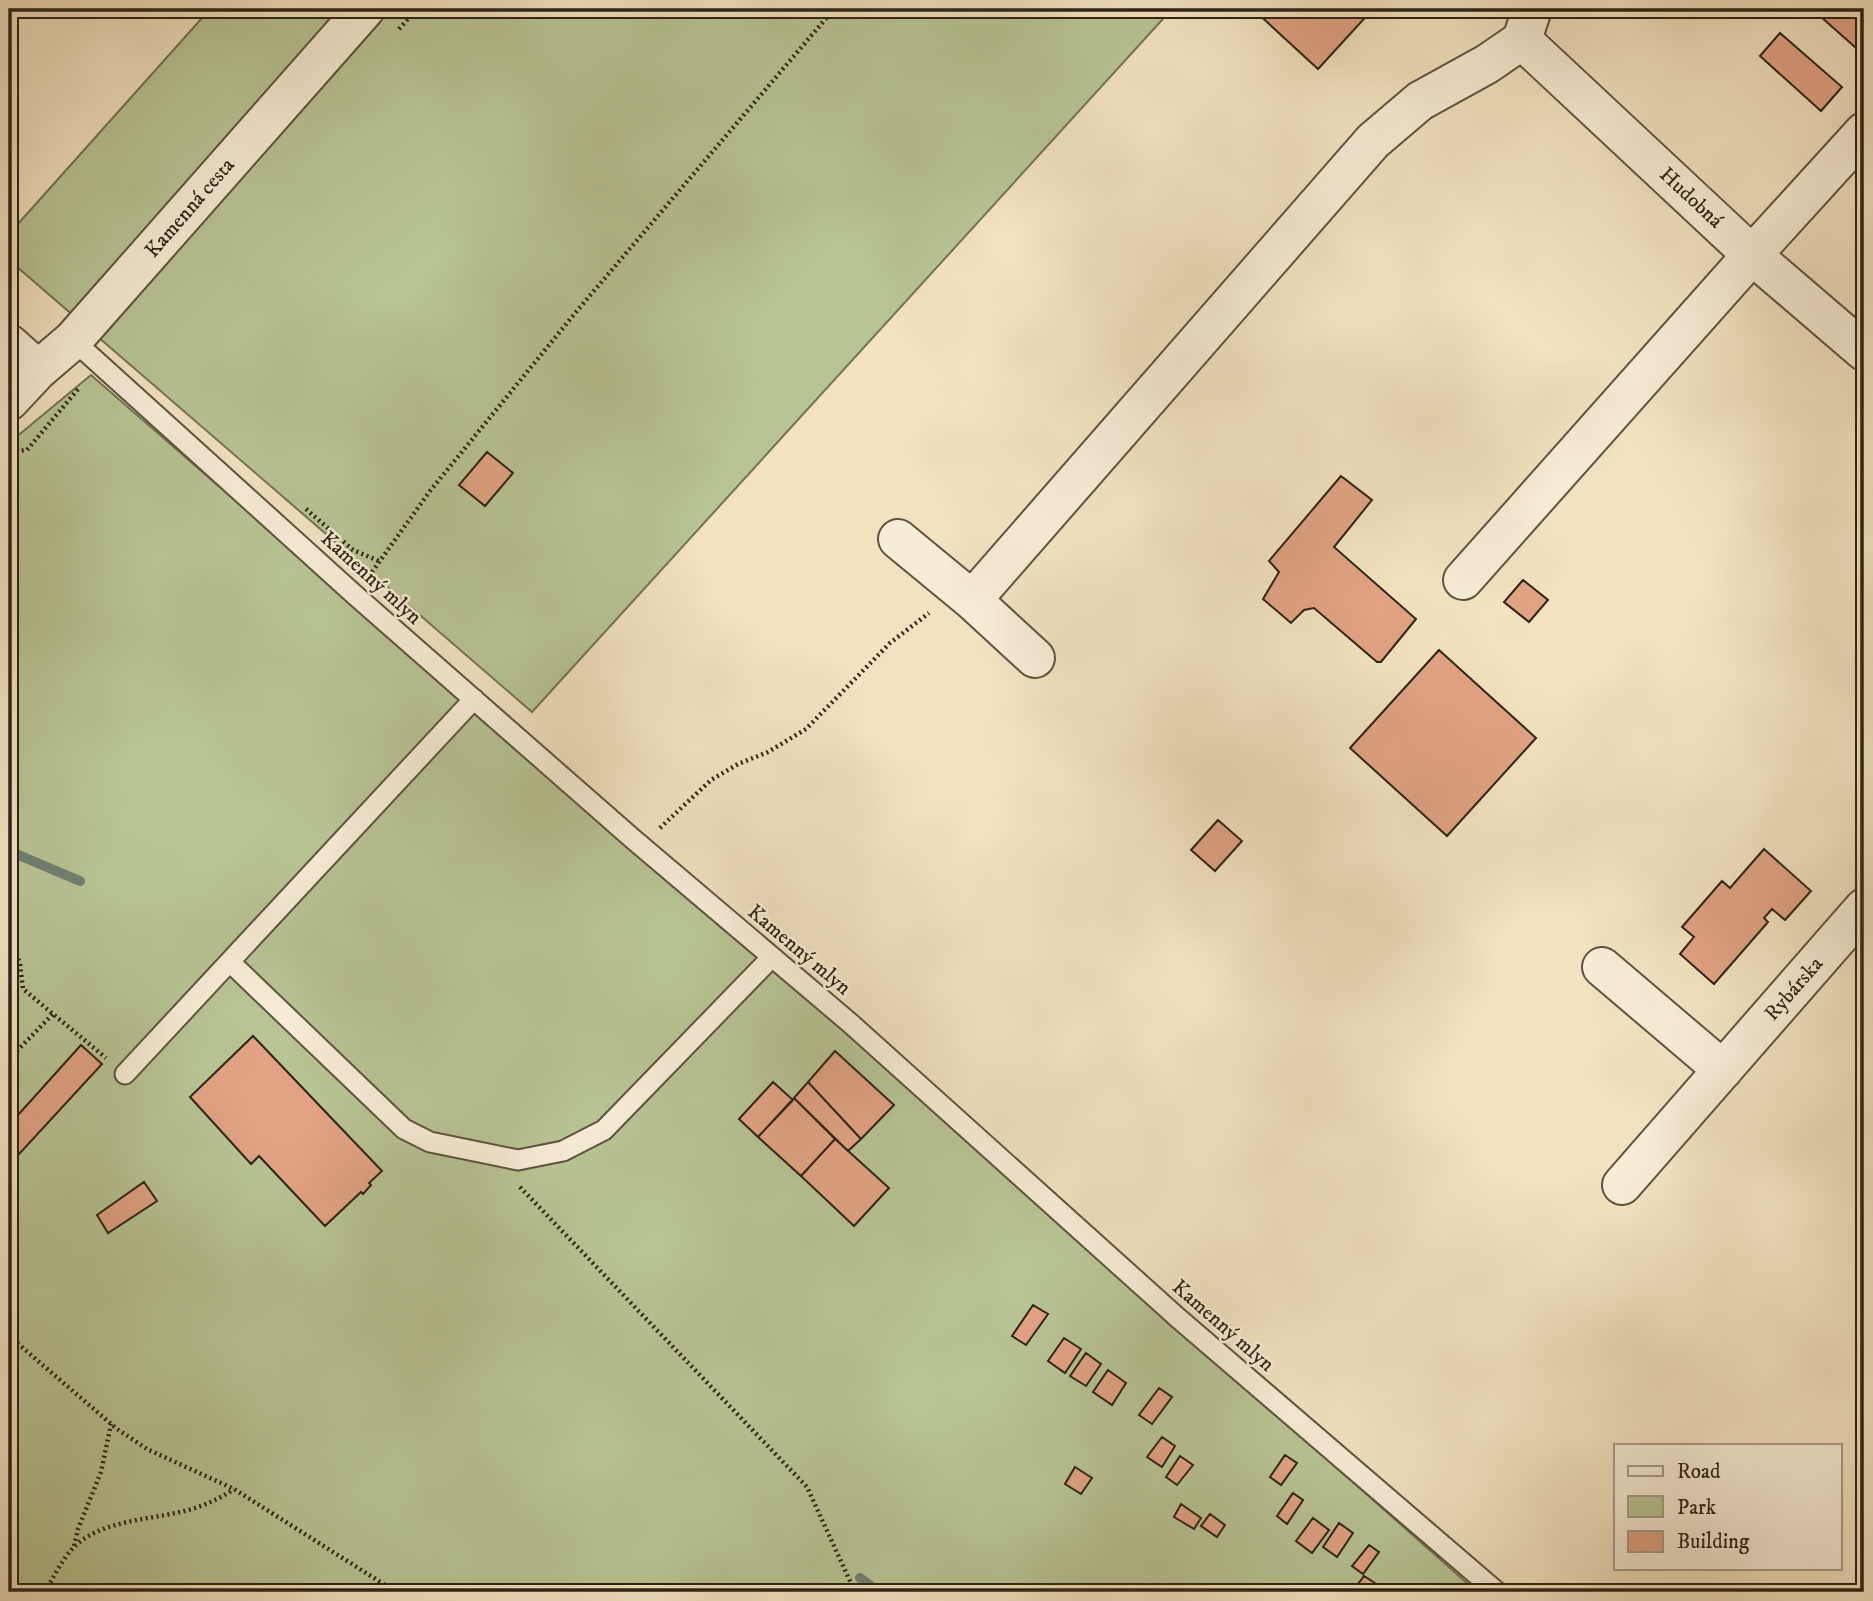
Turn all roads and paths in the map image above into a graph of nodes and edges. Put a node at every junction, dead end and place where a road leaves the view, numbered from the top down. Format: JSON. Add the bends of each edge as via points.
{"nodes":[{"id":1,"x":365,"y":9,"type":"edge"},
{"id":2,"x":834,"y":9,"type":"edge"},
{"id":3,"x":1527,"y":24,"type":"edge"},
{"id":4,"x":1864,"y":132,"type":"edge"},
{"id":5,"x":1752,"y":255,"type":"junction"},
{"id":6,"x":73,"y":340,"type":"junction"},
{"id":7,"x":9,"y":344,"type":"edge"},
{"id":8,"x":1864,"y":351,"type":"edge"},
{"id":9,"x":38,"y":370,"type":"junction"},
{"id":10,"x":82,"y":384,"type":"dead end"},
{"id":11,"x":9,"y":401,"type":"edge"},
{"id":12,"x":9,"y":442,"type":"edge"},
{"id":13,"x":898,"y":539,"type":"dead end"},
{"id":14,"x":1458,"y":585,"type":"dead end"},
{"id":15,"x":963,"y":592,"type":"junction"},
{"id":16,"x":356,"y":596,"type":"junction"},
{"id":17,"x":1035,"y":658,"type":"dead end"},
{"id":18,"x":474,"y":699,"type":"junction"},
{"id":19,"x":633,"y":839,"type":"junction"},
{"id":20,"x":1864,"y":908,"type":"edge"},
{"id":21,"x":9,"y":933,"type":"edge"},
{"id":22,"x":771,"y":958,"type":"junction"},
{"id":23,"x":231,"y":963,"type":"junction"},
{"id":24,"x":1602,"y":967,"type":"dead end"},
{"id":25,"x":52,"y":1014,"type":"junction"},
{"id":26,"x":9,"y":1059,"type":"edge"},
{"id":27,"x":1723,"y":1070,"type":"junction"},
{"id":28,"x":125,"y":1074,"type":"joint"},
{"id":29,"x":491,"y":1156,"type":"junction"},
{"id":30,"x":1622,"y":1185,"type":"dead end"},
{"id":31,"x":9,"y":1336,"type":"edge"},
{"id":32,"x":111,"y":1424,"type":"junction"},
{"id":33,"x":234,"y":1489,"type":"junction"},
{"id":34,"x":74,"y":1547,"type":"junction"},
{"id":35,"x":45,"y":1592,"type":"edge"},
{"id":36,"x":396,"y":1592,"type":"edge"},
{"id":37,"x":855,"y":1592,"type":"edge"},
{"id":38,"x":1497,"y":1592,"type":"edge"}],
"edges":[{"from":1,"to":6,"type":"street","name":"Kamenná cesta"},
{"from":2,"to":16,"type":"path","via":[[429,491]]},
{"from":3,"to":5,"type":"street","name":"Hudobná"},
{"from":3,"to":15,"type":"street","via":[[1467,76],[1420,101],[1373,141]]},
{"from":4,"to":5,"type":"street"},
{"from":5,"to":8,"type":"street","name":"Hudobná"},
{"from":5,"to":14,"type":"street"},
{"from":6,"to":9,"type":"street","name":"Kamenná cesta"},
{"from":6,"to":16,"type":"lane","name":"Kamenný mlyn"},
{"from":7,"to":9,"type":"street"},
{"from":9,"to":11,"type":"street","name":"Kamenná cesta"},
{"from":10,"to":12,"type":"path","via":[[27,450],[18,451]]},
{"from":13,"to":15,"type":"street"},
{"from":15,"to":17,"type":"street"},
{"from":15,"to":19,"type":"path","via":[[890,643],[806,729],[724,771],[657,831]]},
{"from":16,"to":18,"type":"lane","name":"Kamenný mlyn"},
{"from":18,"to":19,"type":"lane","name":"Kamenný mlyn"},
{"from":18,"to":23,"type":"lane"},
{"from":19,"to":22,"type":"lane","name":"Kamenný mlyn"},
{"from":20,"to":27,"type":"street","name":"Rybárska"},
{"from":21,"to":25,"type":"path","via":[[23,989]]},
{"from":22,"to":29,"type":"lane","via":[[604,1130],[563,1151],[518,1160]]},
{"from":22,"to":38,"type":"lane","name":"Kamenný mlyn"},
{"from":23,"to":28,"type":"lane"},
{"from":23,"to":29,"type":"lane","via":[[404,1129],[430,1142]]},
{"from":24,"to":27,"type":"street"},
{"from":25,"to":26,"type":"path"},
{"from":25,"to":28,"type":"path"},
{"from":27,"to":30,"type":"street","name":"Rybárska"},
{"from":29,"to":37,"type":"path","via":[[807,1486]]},
{"from":31,"to":32,"type":"path"},
{"from":32,"to":33,"type":"path","via":[[147,1449]]},
{"from":32,"to":34,"type":"path","via":[[101,1472]]},
{"from":33,"to":34,"type":"path","via":[[182,1512],[99,1532]]},
{"from":33,"to":36,"type":"path"},
{"from":34,"to":35,"type":"path"}]}
